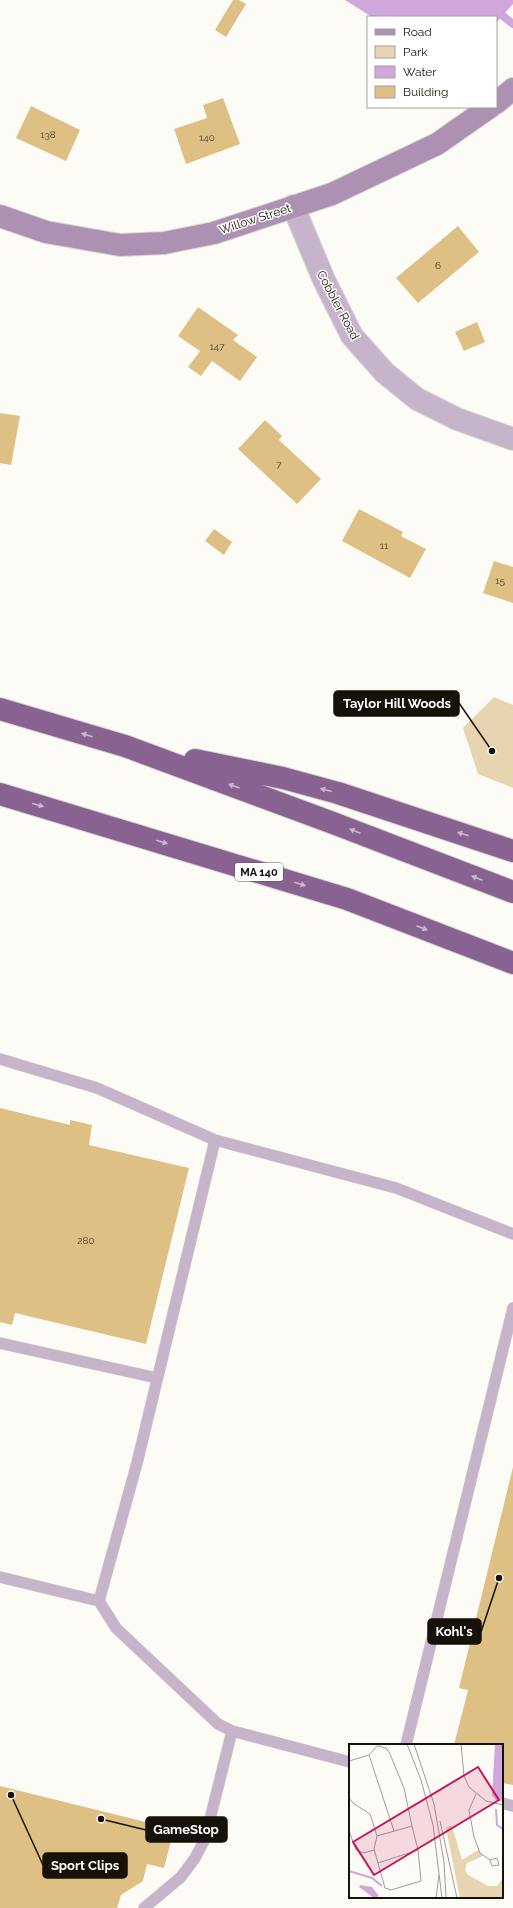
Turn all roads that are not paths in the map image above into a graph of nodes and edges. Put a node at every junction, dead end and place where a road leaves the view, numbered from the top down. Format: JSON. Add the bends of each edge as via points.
{"nodes":[{"id":1,"x":513,"y":89,"type":"edge"},
{"id":2,"x":497,"y":101,"type":"edge"},
{"id":3,"x":489,"y":108,"type":"edge"},
{"id":4,"x":293,"y":206,"type":"junction"},
{"id":5,"x":0,"y":216,"type":"edge"},
{"id":6,"x":513,"y":439,"type":"edge"},
{"id":7,"x":0,"y":709,"type":"edge"},
{"id":8,"x":125,"y":746,"type":"junction"},
{"id":9,"x":0,"y":794,"type":"edge"},
{"id":10,"x":513,"y":851,"type":"edge"},
{"id":11,"x":513,"y":892,"type":"edge"},
{"id":12,"x":513,"y":963,"type":"edge"},
{"id":13,"x":0,"y":1059,"type":"edge"},
{"id":14,"x":216,"y":1140,"type":"junction"},
{"id":15,"x":513,"y":1234,"type":"edge"},
{"id":16,"x":513,"y":1308,"type":"edge"},
{"id":17,"x":0,"y":1343,"type":"edge"},
{"id":18,"x":157,"y":1378,"type":"junction"},
{"id":19,"x":0,"y":1577,"type":"edge"},
{"id":20,"x":99,"y":1601,"type":"junction"},
{"id":21,"x":232,"y":1731,"type":"junction"},
{"id":22,"x":406,"y":1744,"type":"edge"},
{"id":23,"x":349,"y":1762,"type":"edge"},
{"id":24,"x":503,"y":1803,"type":"edge"},
{"id":25,"x":513,"y":1806,"type":"edge"},
{"id":26,"x":144,"y":1908,"type":"edge"}],
"edges":[{"from":1,"to":2,"type":"street"},
{"from":3,"to":4,"type":"street","name":"Willow Street","via":[[437,144],[332,194]]},
{"from":4,"to":5,"type":"street","name":"Willow Street","via":[[214,233],[164,243],[120,245],[46,232]]},
{"from":4,"to":6,"type":"street","name":"Cobbler Road","via":[[324,280],[352,336],[385,373],[417,399],[457,419]]},
{"from":8,"to":7,"type":"highway","one_way":true},
{"from":10,"to":8,"type":"highway","one_way":true,"via":[[338,793],[283,778]]},
{"from":11,"to":8,"type":"highway","one_way":true},
{"from":9,"to":12,"type":"highway","number":"MA 140","one_way":true,"via":[[347,898]]},
{"from":13,"to":14,"type":"lane","via":[[97,1088]]},
{"from":14,"to":15,"type":"lane","via":[[396,1188]]},
{"from":14,"to":18,"type":"lane"},
{"from":16,"to":22,"type":"lane"},
{"from":17,"to":18,"type":"lane"},
{"from":18,"to":20,"type":"lane","via":[[118,1536]]},
{"from":19,"to":20,"type":"lane"},
{"from":20,"to":21,"type":"lane","via":[[116,1628],[218,1724]]},
{"from":21,"to":23,"type":"lane"},
{"from":21,"to":26,"type":"lane","via":[[205,1839],[181,1877]]},
{"from":24,"to":25,"type":"lane"}]}
